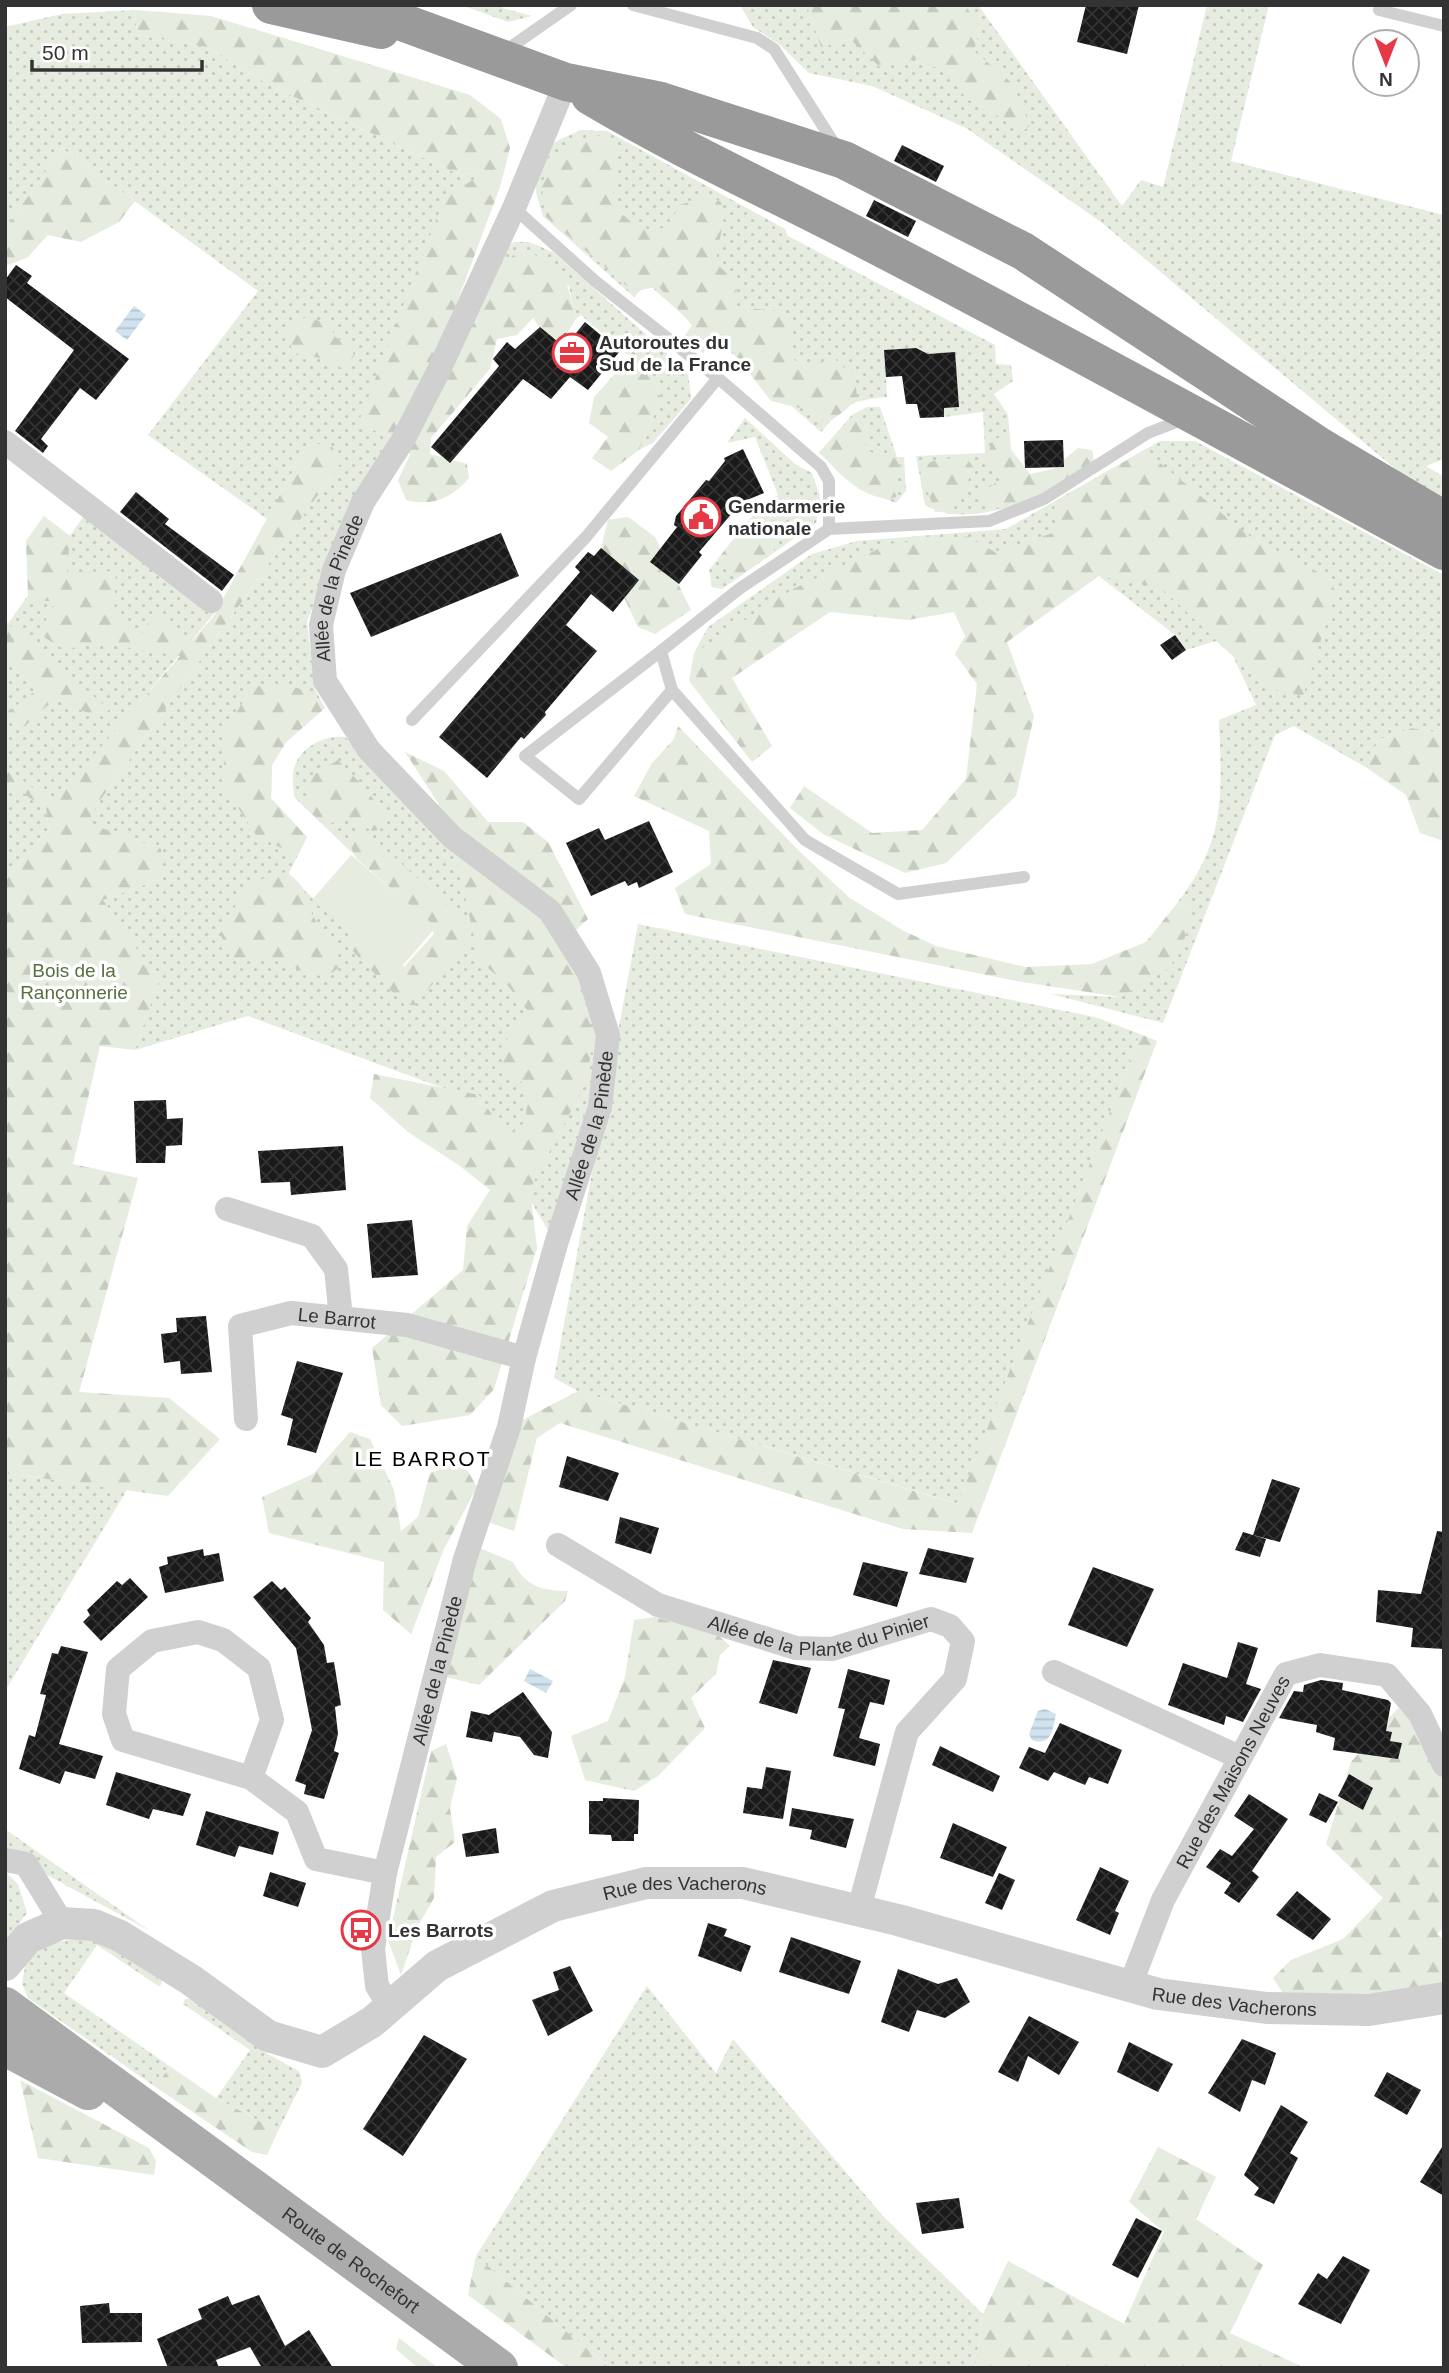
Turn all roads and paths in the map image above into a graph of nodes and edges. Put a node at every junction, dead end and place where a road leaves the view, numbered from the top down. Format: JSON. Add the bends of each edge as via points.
{"nodes":[{"id":1,"x":271,"y":5,"type":"edge"},
{"id":2,"x":355,"y":5,"type":"edge"},
{"id":3,"x":398,"y":5,"type":"edge"},
{"id":4,"x":571,"y":5,"type":"edge"},
{"id":5,"x":633,"y":5,"type":"edge"},
{"id":6,"x":1379,"y":10,"type":"dead end"},
{"id":7,"x":1444,"y":26,"type":"edge"},
{"id":8,"x":496,"y":57,"type":"junction"},
{"id":9,"x":566,"y":82,"type":"junction"},
{"id":10,"x":844,"y":160,"type":"junction"},
{"id":11,"x":514,"y":208,"type":"junction"},
{"id":12,"x":718,"y":378,"type":"junction"},
{"id":13,"x":1195,"y":415,"type":"junction"},
{"id":14,"x":5,"y":442,"type":"edge"},
{"id":15,"x":1444,"y":520,"type":"edge"},
{"id":16,"x":829,"y":529,"type":"junction"},
{"id":17,"x":1444,"y":551,"type":"edge"},
{"id":18,"x":211,"y":601,"type":"dead end"},
{"id":19,"x":661,"y":651,"type":"junction"},
{"id":20,"x":671,"y":690,"type":"junction"},
{"id":21,"x":412,"y":720,"type":"dead end"},
{"id":22,"x":1024,"y":877,"type":"dead end"},
{"id":23,"x":228,"y":1209,"type":"dead end"},
{"id":24,"x":341,"y":1318,"type":"junction"},
{"id":25,"x":524,"y":1358,"type":"junction"},
{"id":26,"x":246,"y":1419,"type":"dead end"},
{"id":27,"x":558,"y":1545,"type":"dead end"},
{"id":28,"x":1054,"y":1672,"type":"dead end"},
{"id":29,"x":1239,"y":1757,"type":"junction"},
{"id":30,"x":1444,"y":1765,"type":"edge"},
{"id":31,"x":251,"y":1778,"type":"junction"},
{"id":32,"x":5,"y":1860,"type":"edge"},
{"id":33,"x":384,"y":1873,"type":"junction"},
{"id":34,"x":859,"y":1909,"type":"junction"},
{"id":35,"x":62,"y":1923,"type":"junction"},
{"id":36,"x":5,"y":1965,"type":"edge"},
{"id":37,"x":1130,"y":1986,"type":"junction"},
{"id":38,"x":1444,"y":1998,"type":"edge"},
{"id":39,"x":5,"y":2006,"type":"edge"},
{"id":40,"x":390,"y":2007,"type":"junction"},
{"id":41,"x":5,"y":2047,"type":"edge"},
{"id":42,"x":201,"y":2151,"type":"junction"},
{"id":43,"x":499,"y":2368,"type":"edge"}],
"edges":[{"from":1,"to":8,"type":"highway"},
{"from":2,"to":8,"type":"highway"},
{"from":3,"to":8,"type":"highway"},
{"from":4,"to":8,"type":"lane"},
{"from":5,"to":10,"type":"lane","via":[[757,38],[774,49]]},
{"from":6,"to":7,"type":"lane"},
{"from":8,"to":9,"type":"highway"},
{"from":9,"to":10,"type":"highway","via":[[661,101]]},
{"from":9,"to":11,"type":"street","name":"Allée de la Pinède"},
{"from":9,"to":13,"type":"highway","via":[[643,128],[878,246]]},
{"from":10,"to":15,"type":"highway","via":[[1023,251],[1321,447]]},
{"from":11,"to":12,"type":"lane","via":[[595,281]]},
{"from":11,"to":25,"type":"street","name":"Allée de la Pinède","via":[[438,372],[403,440],[363,502],[334,570],[321,625],[325,681],[369,750],[452,837],[550,911],[589,973],[608,1035],[600,1108]]},
{"from":12,"to":16,"type":"lane","via":[[821,467],[829,481]]},
{"from":12,"to":21,"type":"lane","via":[[586,537]]},
{"from":13,"to":16,"type":"lane","via":[[1148,433],[1044,499],[989,521]]},
{"from":13,"to":17,"type":"highway"},
{"from":14,"to":18,"type":"street"},
{"from":16,"to":19,"type":"lane","via":[[739,589]]},
{"from":19,"to":20,"type":"lane"},
{"from":19,"to":20,"type":"lane","via":[[525,756],[579,799]]},
{"from":20,"to":22,"type":"lane","via":[[805,840],[898,894]]},
{"from":23,"to":24,"type":"street","via":[[312,1236],[336,1269]]},
{"from":24,"to":25,"type":"street","name":"Le Barrot","via":[[407,1325]]},
{"from":24,"to":26,"type":"street","name":"Le Barrot","via":[[291,1313],[240,1326]]},
{"from":25,"to":33,"type":"street","name":"Allée de la Pinède","via":[[509,1427],[462,1572]]},
{"from":27,"to":34,"type":"street","name":"Allée de la Plante du Pinier","via":[[658,1605],[796,1648],[832,1649],[931,1619],[950,1626],[963,1641],[955,1679],[907,1732]]},
{"from":28,"to":29,"type":"street"},
{"from":29,"to":30,"type":"street","name":"Rue des Maisons Neuves","via":[[1286,1674],[1321,1665],[1387,1675],[1420,1714]]},
{"from":29,"to":37,"type":"street","name":"Rue des Maisons Neuves","via":[[1163,1900]]},
{"from":31,"to":31,"type":"street","via":[[272,1720],[259,1668],[223,1640],[198,1632],[152,1641],[118,1670],[114,1714],[123,1740]]},
{"from":31,"to":33,"type":"street","via":[[297,1812],[316,1859]]},
{"from":32,"to":35,"type":"street","via":[[26,1864]]},
{"from":33,"to":40,"type":"street","name":"Allée de la Pinède","via":[[373,1949],[377,1986]]},
{"from":34,"to":37,"type":"street","name":"Rue des Vacherons"},
{"from":34,"to":40,"type":"street","name":"Rue des Vacherons","via":[[743,1883],[646,1883],[553,1906],[437,1966]]},
{"from":35,"to":36,"type":"street","name":"Rue des Vacherons","via":[[27,1938]]},
{"from":35,"to":40,"type":"street","name":"Rue des Vacherons","via":[[94,1925],[120,1936],[268,2036],[322,2052]]},
{"from":37,"to":38,"type":"street","name":"Rue des Vacherons","via":[[1267,2008],[1369,2010]]},
{"from":39,"to":42,"type":"main road","name":"Route de Rochefort"},
{"from":41,"to":42,"type":"main road","name":"Route de Rochefort"},
{"from":42,"to":43,"type":"main road","name":"Route de Rochefort"}]}
